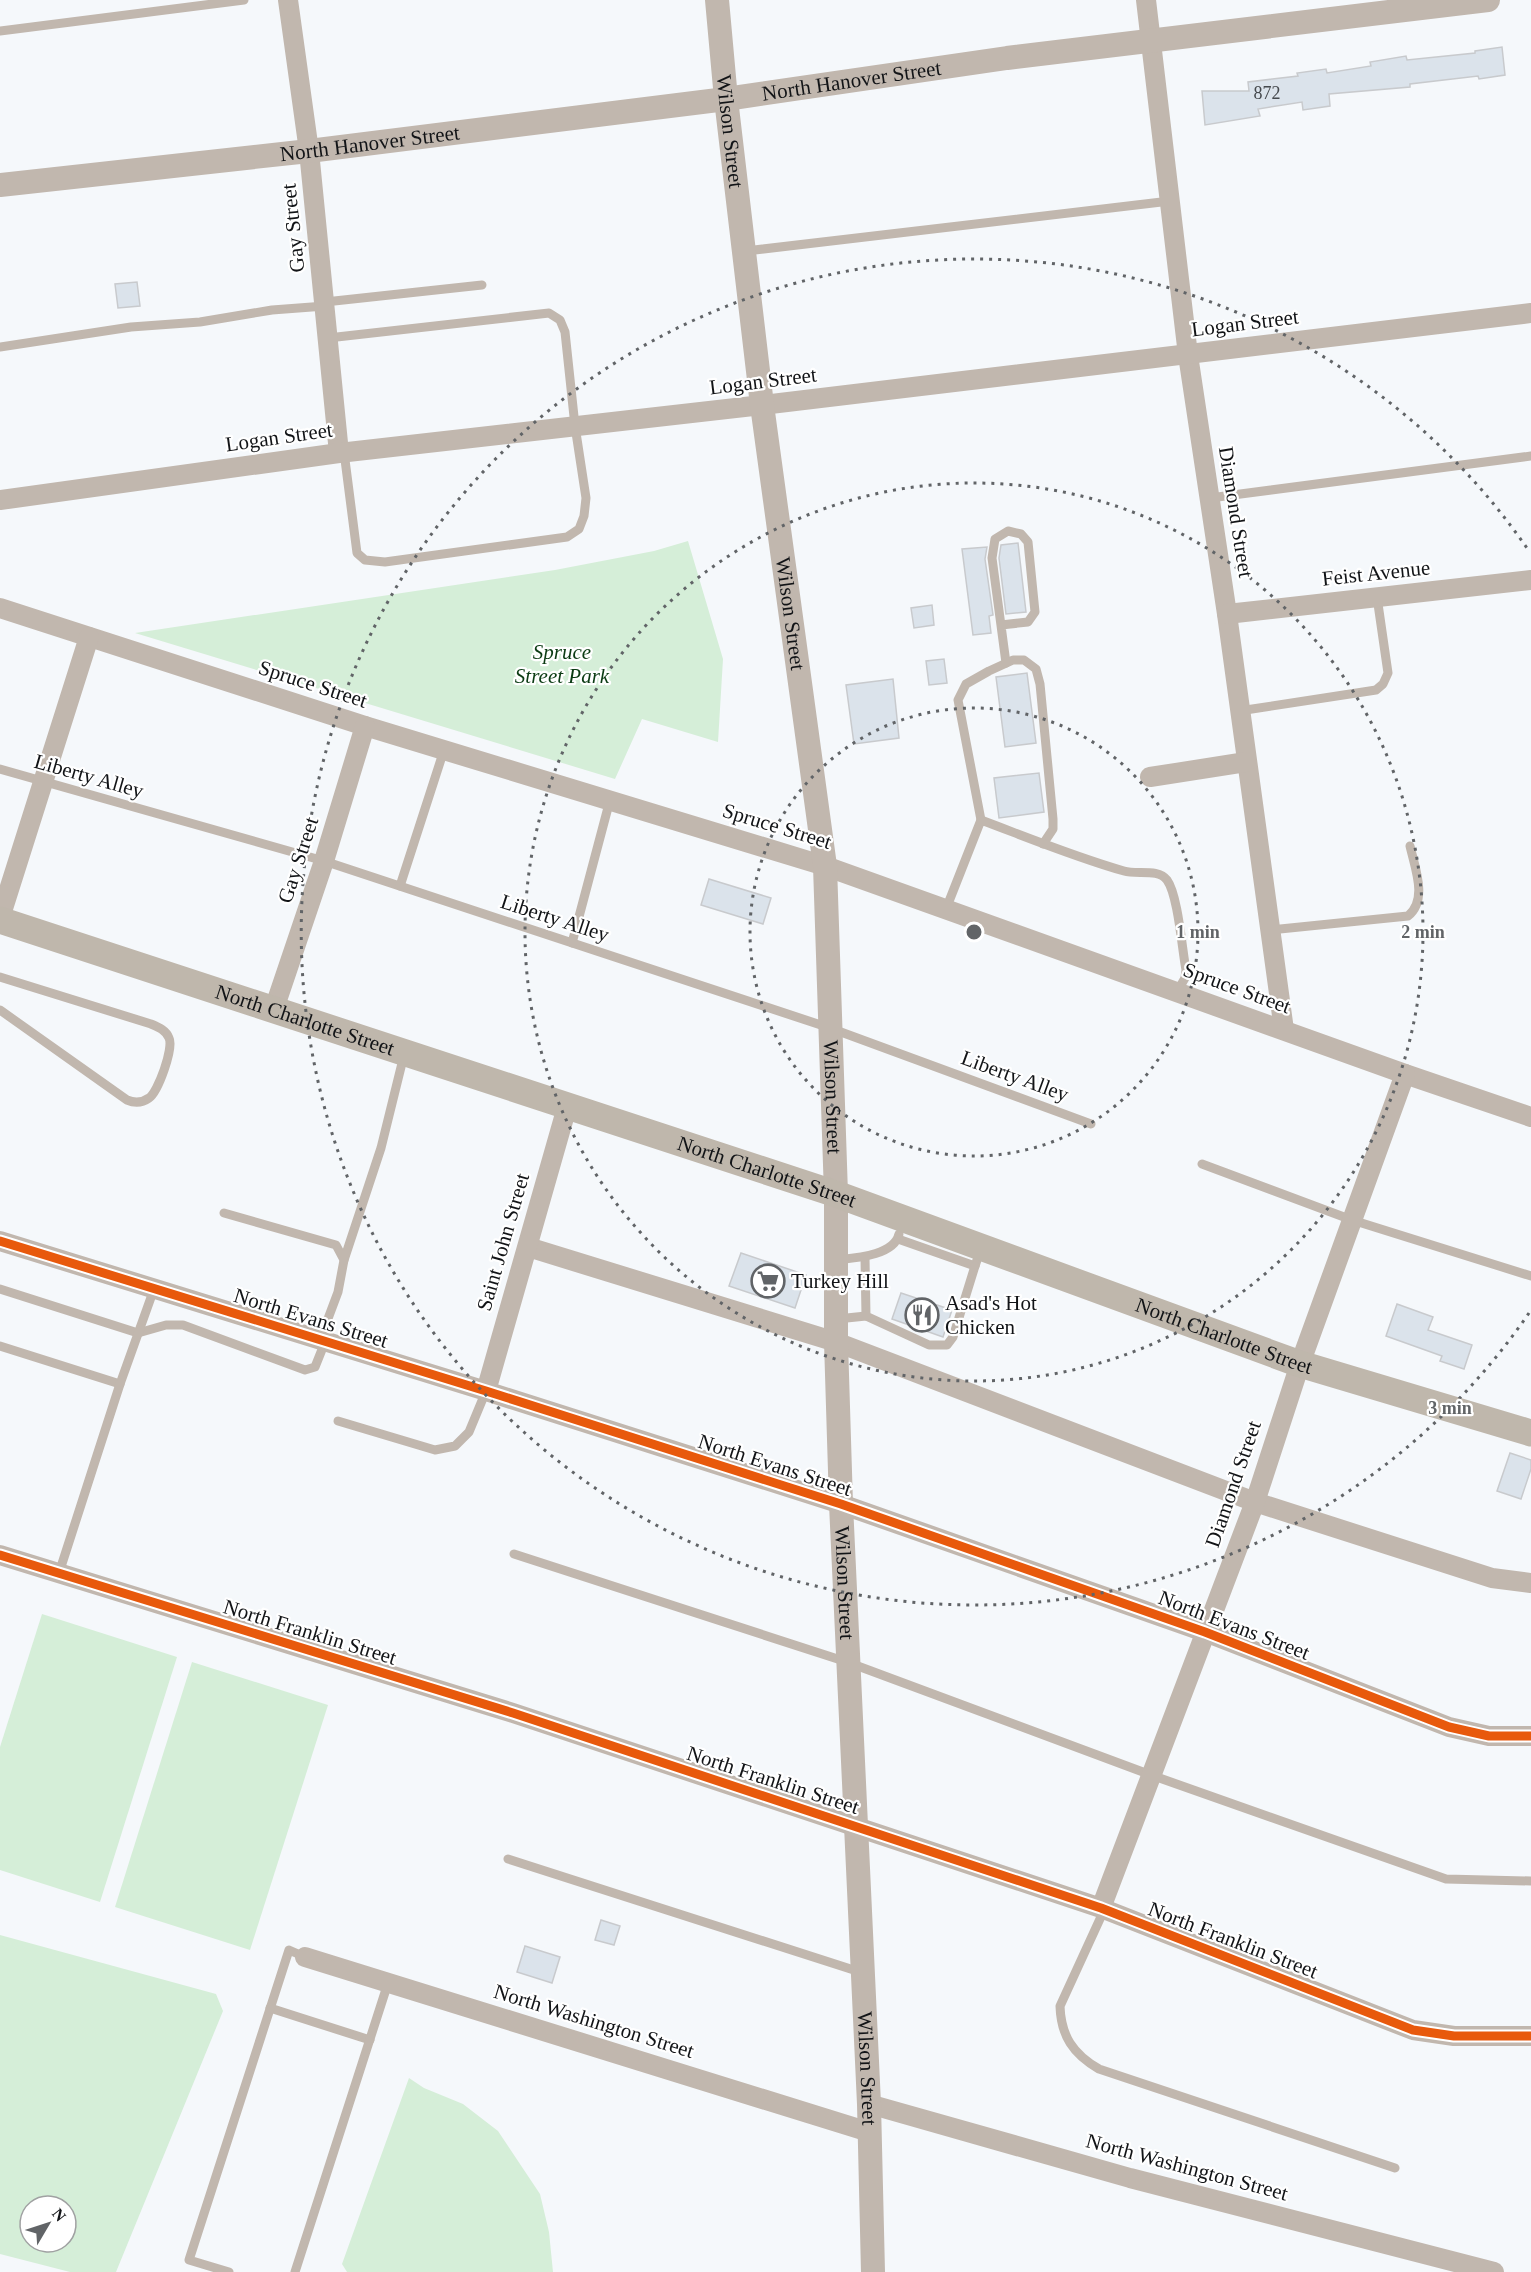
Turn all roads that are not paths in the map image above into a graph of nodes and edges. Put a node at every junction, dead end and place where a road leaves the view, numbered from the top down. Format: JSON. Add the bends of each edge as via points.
{"nodes":[{"id":1,"x":244,"y":0,"type":"edge"},
{"id":2,"x":288,"y":0,"type":"edge"},
{"id":3,"x":717,"y":0,"type":"edge"},
{"id":4,"x":1146,"y":0,"type":"edge"},
{"id":5,"x":1488,"y":0,"type":"edge"},
{"id":6,"x":0,"y":31,"type":"edge"},
{"id":7,"x":1151,"y":40,"type":"junction"},
{"id":8,"x":726,"y":99,"type":"junction"},
{"id":9,"x":309,"y":151,"type":"junction"},
{"id":10,"x":0,"y":185,"type":"edge"},
{"id":11,"x":1170,"y":201,"type":"junction"},
{"id":12,"x":743,"y":251,"type":"junction"},
{"id":13,"x":482,"y":285,"type":"dead end"},
{"id":14,"x":325,"y":304,"type":"junction"},
{"id":15,"x":1531,"y":313,"type":"edge"},
{"id":16,"x":328,"y":338,"type":"junction"},
{"id":17,"x":0,"y":347,"type":"edge"},
{"id":18,"x":1188,"y":355,"type":"junction"},
{"id":19,"x":762,"y":405,"type":"junction"},
{"id":20,"x":575,"y":426,"type":"junction"},
{"id":21,"x":341,"y":452,"type":"junction"},
{"id":22,"x":1531,"y":456,"type":"edge"},
{"id":23,"x":1210,"y":498,"type":"junction"},
{"id":24,"x":0,"y":500,"type":"edge"},
{"id":25,"x":1531,"y":580,"type":"edge"},
{"id":26,"x":1377,"y":597,"type":"junction"},
{"id":27,"x":0,"y":608,"type":"edge"},
{"id":28,"x":1227,"y":614,"type":"junction"},
{"id":29,"x":1001,"y":625,"type":"junction"},
{"id":30,"x":89,"y":636,"type":"junction"},
{"id":31,"x":1006,"y":663,"type":"junction"},
{"id":32,"x":1239,"y":711,"type":"junction"},
{"id":33,"x":366,"y":726,"type":"junction"},
{"id":34,"x":444,"y":750,"type":"junction"},
{"id":35,"x":1246,"y":762,"type":"junction"},
{"id":36,"x":0,"y":769,"type":"edge"},
{"id":37,"x":1150,"y":777,"type":"dead end"},
{"id":38,"x":43,"y":782,"type":"junction"},
{"id":39,"x":610,"y":800,"type":"junction"},
{"id":40,"x":981,"y":820,"type":"junction"},
{"id":41,"x":1043,"y":844,"type":"junction"},
{"id":42,"x":1410,"y":846,"type":"dead end"},
{"id":43,"x":324,"y":861,"type":"junction"},
{"id":44,"x":825,"y":866,"type":"junction"},
{"id":45,"x":400,"y":886,"type":"junction"},
{"id":46,"x":946,"y":909,"type":"junction"},
{"id":47,"x":0,"y":919,"type":"edge"},
{"id":48,"x":1270,"y":930,"type":"junction"},
{"id":49,"x":572,"y":943,"type":"junction"},
{"id":50,"x":0,"y":976,"type":"edge"},
{"id":51,"x":1177,"y":992,"type":"junction"},
{"id":52,"x":274,"y":1009,"type":"junction"},
{"id":53,"x":0,"y":1010,"type":"edge"},
{"id":54,"x":831,"y":1028,"type":"junction"},
{"id":55,"x":1284,"y":1030,"type":"junction"},
{"id":56,"x":405,"y":1052,"type":"junction"},
{"id":57,"x":1405,"y":1074,"type":"junction"},
{"id":58,"x":567,"y":1107,"type":"junction"},
{"id":59,"x":1531,"y":1117,"type":"edge"},
{"id":60,"x":1091,"y":1124,"type":"dead end"},
{"id":61,"x":1202,"y":1164,"type":"dead end"},
{"id":62,"x":836,"y":1194,"type":"junction"},
{"id":63,"x":224,"y":1213,"type":"dead end"},
{"id":64,"x":1352,"y":1220,"type":"junction"},
{"id":65,"x":901,"y":1229,"type":"junction"},
{"id":66,"x":0,"y":1241,"type":"edge"},
{"id":67,"x":528,"y":1247,"type":"junction"},
{"id":68,"x":978,"y":1257,"type":"junction"},
{"id":69,"x":865,"y":1258,"type":"junction"},
{"id":70,"x":344,"y":1260,"type":"junction"},
{"id":71,"x":836,"y":1260,"type":"junction"},
{"id":72,"x":1531,"y":1276,"type":"edge"},
{"id":73,"x":154,"y":1288,"type":"junction"},
{"id":74,"x":0,"y":1289,"type":"edge"},
{"id":75,"x":866,"y":1316,"type":"junction"},
{"id":76,"x":837,"y":1330,"type":"junction"},
{"id":77,"x":138,"y":1333,"type":"junction"},
{"id":78,"x":322,"y":1341,"type":"junction"},
{"id":79,"x":0,"y":1346,"type":"edge"},
{"id":80,"x":1300,"y":1364,"type":"junction"},
{"id":81,"x":120,"y":1384,"type":"junction"},
{"id":82,"x":486,"y":1391,"type":"junction"},
{"id":83,"x":338,"y":1421,"type":"dead end"},
{"id":84,"x":1531,"y":1433,"type":"edge"},
{"id":85,"x":1255,"y":1502,"type":"junction"},
{"id":86,"x":841,"y":1504,"type":"junction"},
{"id":87,"x":514,"y":1554,"type":"dead end"},
{"id":88,"x":0,"y":1555,"type":"edge"},
{"id":89,"x":59,"y":1573,"type":"junction"},
{"id":90,"x":1531,"y":1583,"type":"edge"},
{"id":91,"x":1204,"y":1632,"type":"junction"},
{"id":92,"x":848,"y":1662,"type":"junction"},
{"id":93,"x":1531,"y":1736,"type":"edge"},
{"id":94,"x":1151,"y":1775,"type":"junction"},
{"id":95,"x":855,"y":1826,"type":"junction"},
{"id":96,"x":508,"y":1859,"type":"dead end"},
{"id":97,"x":1531,"y":1881,"type":"edge"},
{"id":98,"x":1103,"y":1909,"type":"junction"},
{"id":99,"x":305,"y":1957,"type":"joint"},
{"id":100,"x":862,"y":1973,"type":"junction"},
{"id":101,"x":388,"y":1983,"type":"junction"},
{"id":102,"x":270,"y":2007,"type":"junction"},
{"id":103,"x":1531,"y":2036,"type":"edge"},
{"id":104,"x":370,"y":2040,"type":"junction"},
{"id":105,"x":869,"y":2104,"type":"junction"},
{"id":106,"x":868,"y":2132,"type":"junction"},
{"id":107,"x":1395,"y":2168,"type":"dead end"},
{"id":108,"x":229,"y":2272,"type":"edge"},
{"id":109,"x":295,"y":2272,"type":"edge"},
{"id":110,"x":873,"y":2272,"type":"edge"},
{"id":111,"x":1494,"y":2272,"type":"edge"}],
"edges":[{"from":1,"to":6,"type":"lane"},
{"from":2,"to":9,"type":"street","name":"Gay Street"},
{"from":3,"to":8,"type":"street","name":"Wilson Street"},
{"from":4,"to":7,"type":"street","name":"Diamond Street"},
{"from":5,"to":7,"type":"street","name":"North Hanover Street"},
{"from":7,"to":8,"type":"street","name":"North Hanover Street"},
{"from":7,"to":11,"type":"street","name":"Diamond Street"},
{"from":8,"to":9,"type":"street","name":"North Hanover Street"},
{"from":8,"to":12,"type":"street","name":"Wilson Street"},
{"from":9,"to":10,"type":"street","name":"North Hanover Street"},
{"from":9,"to":14,"type":"street","name":"Gay Street"},
{"from":11,"to":12,"type":"lane"},
{"from":11,"to":18,"type":"street","name":"Diamond Street"},
{"from":12,"to":19,"type":"street","name":"Wilson Street"},
{"from":13,"to":14,"type":"lane"},
{"from":14,"to":16,"type":"street","name":"Gay Street"},
{"from":14,"to":17,"type":"lane"},
{"from":15,"to":18,"type":"street","name":"Logan Street"},
{"from":16,"to":20,"type":"lane","via":[[549,313],[560,320],[565,332]]},
{"from":16,"to":21,"type":"street","name":"Gay Street"},
{"from":18,"to":19,"type":"street","name":"Logan Street"},
{"from":18,"to":23,"type":"street","name":"Diamond Street"},
{"from":19,"to":20,"type":"street","name":"Logan Street"},
{"from":19,"to":44,"type":"street","name":"Wilson Street"},
{"from":20,"to":21,"type":"street","name":"Logan Street"},
{"from":20,"to":21,"type":"lane","via":[[586,498],[579,529],[567,537],[385,562],[365,560],[357,553]]},
{"from":21,"to":24,"type":"street","name":"Logan Street"},
{"from":22,"to":23,"type":"lane"},
{"from":23,"to":28,"type":"street","name":"Diamond Street"},
{"from":25,"to":26,"type":"street","name":"Feist Avenue"},
{"from":26,"to":28,"type":"street","name":"Feist Avenue"},
{"from":26,"to":32,"type":"lane","via":[[1388,673],[1376,690]]},
{"from":27,"to":30,"type":"street","name":"Spruce Street"},
{"from":28,"to":32,"type":"street","name":"Diamond Street"},
{"from":29,"to":29,"type":"lane","via":[[992,558],[995,539],[1008,531],[1021,534],[1028,542],[1035,612],[1028,622]]},
{"from":29,"to":31,"type":"lane"},
{"from":30,"to":33,"type":"street","name":"Spruce Street"},
{"from":30,"to":38,"type":"street"},
{"from":31,"to":40,"type":"lane","via":[[966,684],[958,700]]},
{"from":31,"to":41,"type":"lane","via":[[1024,660],[1036,669],[1040,684],[1053,819],[1053,829]]},
{"from":32,"to":35,"type":"street","name":"Diamond Street"},
{"from":33,"to":34,"type":"street","name":"Spruce Street"},
{"from":33,"to":43,"type":"street","name":"Gay Street"},
{"from":34,"to":39,"type":"street","name":"Spruce Street"},
{"from":34,"to":45,"type":"lane"},
{"from":35,"to":37,"type":"street"},
{"from":35,"to":48,"type":"street","name":"Diamond Street"},
{"from":36,"to":38,"type":"lane","name":"Liberty Alley"},
{"from":38,"to":43,"type":"lane","name":"Liberty Alley"},
{"from":38,"to":47,"type":"street"},
{"from":39,"to":44,"type":"street","name":"Spruce Street"},
{"from":39,"to":49,"type":"lane"},
{"from":40,"to":41,"type":"lane"},
{"from":40,"to":46,"type":"lane"},
{"from":41,"to":51,"type":"lane","via":[[1128,873],[1160,874],[1167,880],[1186,970]]},
{"from":42,"to":48,"type":"lane","via":[[1420,898],[1416,910],[1408,916]]},
{"from":43,"to":45,"type":"lane","name":"Liberty Alley"},
{"from":43,"to":52,"type":"street","name":"Gay Street"},
{"from":44,"to":46,"type":"street","name":"Spruce Street"},
{"from":44,"to":54,"type":"street","name":"Wilson Street"},
{"from":45,"to":49,"type":"lane","name":"Liberty Alley"},
{"from":46,"to":51,"type":"street","name":"Spruce Street"},
{"from":47,"to":52,"type":"main road","name":"North Charlotte Street"},
{"from":48,"to":55,"type":"street","name":"Diamond Street"},
{"from":49,"to":54,"type":"lane","name":"Liberty Alley"},
{"from":50,"to":53,"type":"lane","via":[[162,1029],[170,1038],[171,1048],[156,1090],[150,1098],[135,1103],[127,1100]]},
{"from":51,"to":55,"type":"street","name":"Spruce Street"},
{"from":52,"to":56,"type":"main road","name":"North Charlotte Street"},
{"from":54,"to":60,"type":"lane","name":"Liberty Alley"},
{"from":54,"to":62,"type":"street","name":"Wilson Street"},
{"from":55,"to":57,"type":"street","name":"Spruce Street"},
{"from":56,"to":58,"type":"main road","name":"North Charlotte Street"},
{"from":56,"to":70,"type":"lane","via":[[381,1148]]},
{"from":57,"to":59,"type":"street","name":"Spruce Street"},
{"from":57,"to":64,"type":"street","name":"Diamond Street"},
{"from":58,"to":62,"type":"main road","name":"North Charlotte Street"},
{"from":58,"to":67,"type":"street","name":"Saint John Street"},
{"from":61,"to":64,"type":"lane"},
{"from":62,"to":65,"type":"main road","name":"North Charlotte Street"},
{"from":62,"to":71,"type":"street","name":"Wilson Street"},
{"from":63,"to":70,"type":"lane","via":[[336,1245]]},
{"from":64,"to":72,"type":"lane"},
{"from":64,"to":80,"type":"street","name":"Diamond Street"},
{"from":65,"to":68,"type":"main road","name":"North Charlotte Street"},
{"from":65,"to":69,"type":"lane","via":[[886,1249]]},
{"from":66,"to":73,"type":"street","name":"North Evans Street"},
{"from":67,"to":76,"type":"street"},
{"from":67,"to":82,"type":"street","name":"Saint John Street"},
{"from":68,"to":75,"type":"lane","via":[[953,1337],[947,1345],[929,1345]]},
{"from":68,"to":80,"type":"main road","name":"North Charlotte Street"},
{"from":69,"to":71,"type":"lane"},
{"from":69,"to":75,"type":"lane"},
{"from":70,"to":78,"type":"lane"},
{"from":71,"to":76,"type":"street","name":"Wilson Street"},
{"from":73,"to":77,"type":"lane"},
{"from":73,"to":78,"type":"street","name":"North Evans Street"},
{"from":74,"to":77,"type":"lane"},
{"from":75,"to":76,"type":"lane"},
{"from":76,"to":85,"type":"street"},
{"from":76,"to":86,"type":"street","name":"Wilson Street"},
{"from":77,"to":78,"type":"lane","via":[[183,1325],[305,1370],[315,1367]]},
{"from":77,"to":81,"type":"lane"},
{"from":78,"to":82,"type":"street","name":"North Evans Street"},
{"from":79,"to":81,"type":"lane"},
{"from":80,"to":84,"type":"main road","name":"North Charlotte Street"},
{"from":80,"to":85,"type":"street","name":"Diamond Street"},
{"from":81,"to":89,"type":"lane"},
{"from":82,"to":83,"type":"lane","via":[[469,1432],[455,1446],[435,1450]]},
{"from":82,"to":86,"type":"street","name":"North Evans Street"},
{"from":85,"to":90,"type":"street","via":[[1492,1578]]},
{"from":85,"to":91,"type":"street","name":"Diamond Street"},
{"from":86,"to":91,"type":"street","name":"North Evans Street"},
{"from":86,"to":92,"type":"street","name":"Wilson Street"},
{"from":87,"to":92,"type":"lane"},
{"from":88,"to":89,"type":"street","name":"North Franklin Street"},
{"from":89,"to":95,"type":"street","name":"North Franklin Street","via":[[513,1713]]},
{"from":91,"to":93,"type":"street","name":"North Evans Street","via":[[1449,1727],[1489,1736]]},
{"from":91,"to":94,"type":"street","name":"Diamond Street"},
{"from":92,"to":94,"type":"lane"},
{"from":92,"to":95,"type":"street","name":"Wilson Street"},
{"from":94,"to":97,"type":"lane","via":[[1446,1880]]},
{"from":94,"to":98,"type":"street","name":"Diamond Street"},
{"from":95,"to":98,"type":"street","name":"North Franklin Street"},
{"from":95,"to":100,"type":"street","name":"Wilson Street"},
{"from":96,"to":100,"type":"lane"},
{"from":98,"to":103,"type":"street","name":"North Franklin Street","via":[[1413,2030],[1454,2036]]},
{"from":98,"to":107,"type":"lane","via":[[1060,2006],[1065,2037],[1086,2061],[1099,2069]]},
{"from":99,"to":101,"type":"street","name":"North Washington Street"},
{"from":99,"to":102,"type":"lane","via":[[289,1950]]},
{"from":100,"to":105,"type":"street","name":"Wilson Street"},
{"from":101,"to":104,"type":"lane"},
{"from":101,"to":106,"type":"street","name":"North Washington Street"},
{"from":102,"to":104,"type":"lane"},
{"from":102,"to":108,"type":"lane","via":[[189,2260]]},
{"from":104,"to":109,"type":"lane"},
{"from":105,"to":106,"type":"street","name":"Wilson Street"},
{"from":105,"to":111,"type":"street","name":"North Washington Street","via":[[1130,2178]]},
{"from":106,"to":110,"type":"street","name":"Wilson Street"}]}
